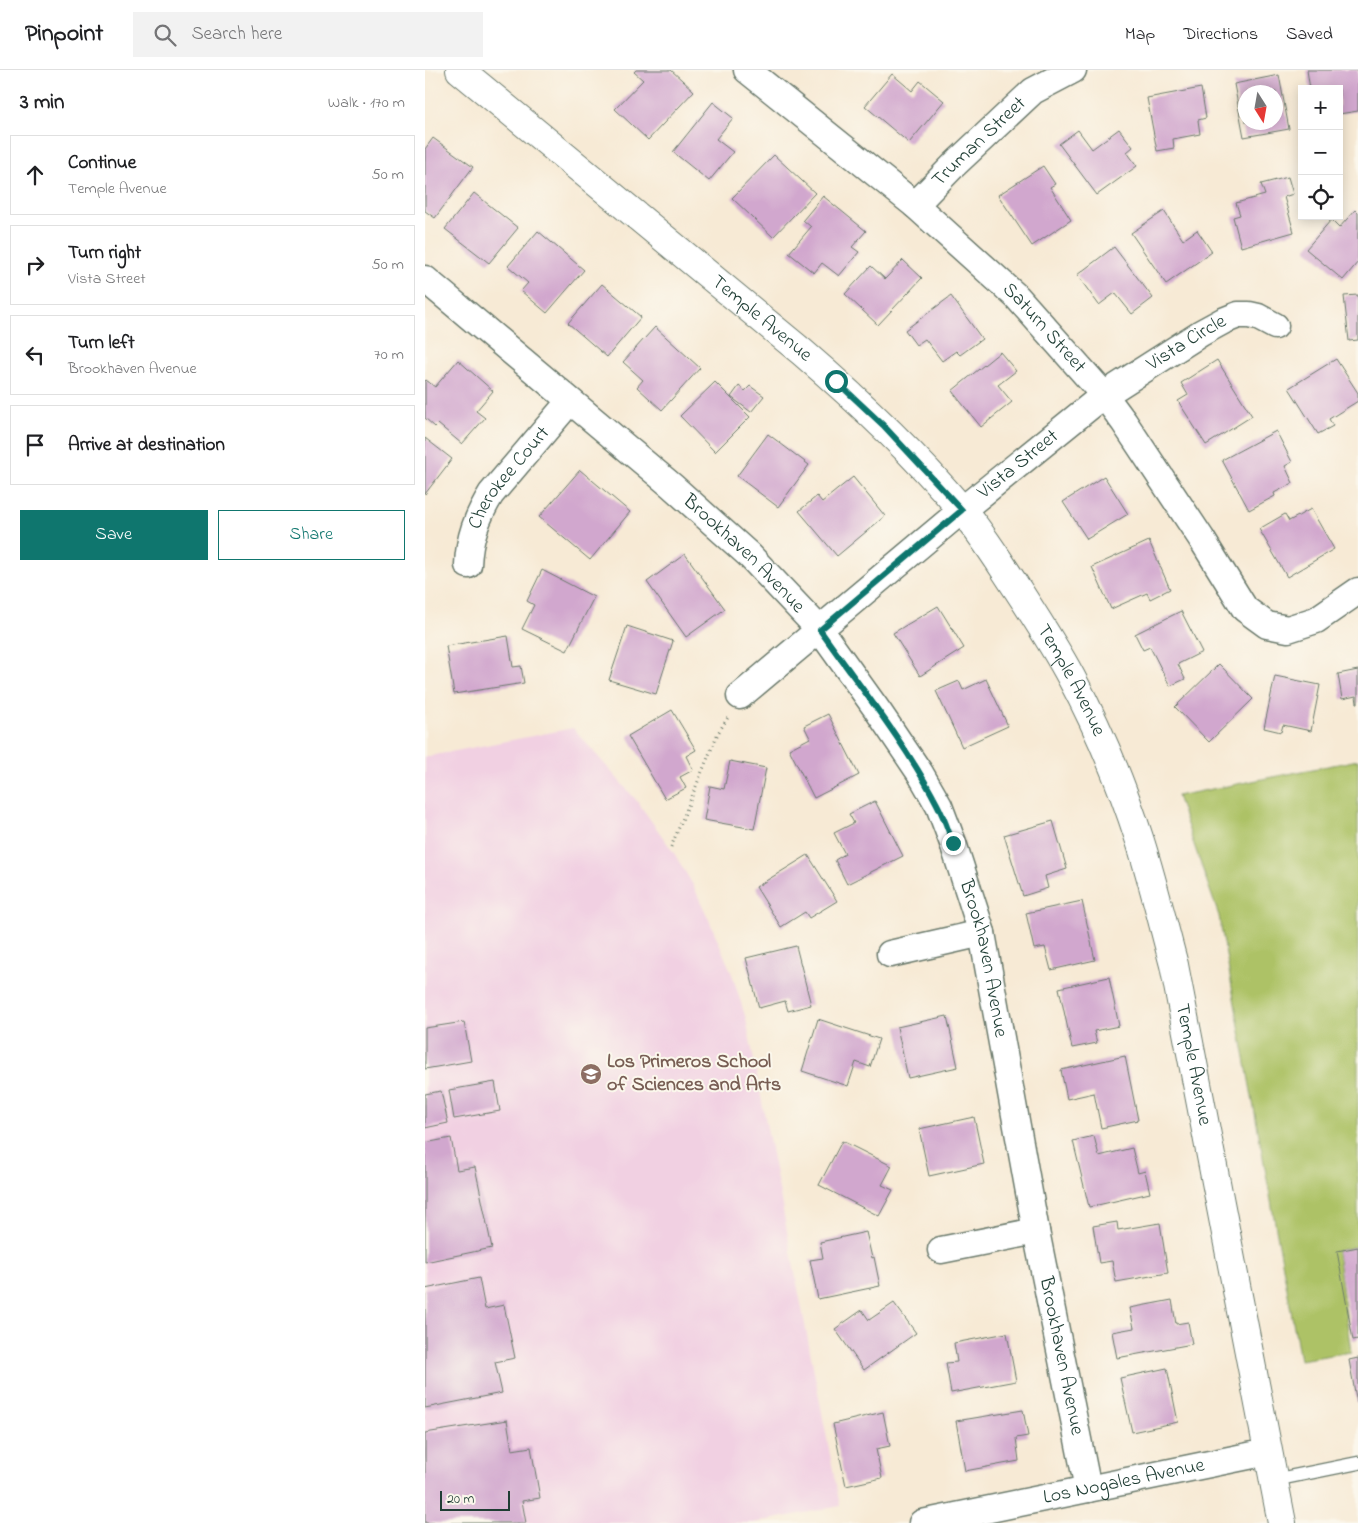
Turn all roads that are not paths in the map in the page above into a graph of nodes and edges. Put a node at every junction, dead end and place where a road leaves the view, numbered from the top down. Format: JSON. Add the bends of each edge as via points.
{"nodes":[{"id":1,"x":460,"y":70,"type":"edge"},
{"id":2,"x":747,"y":70,"type":"edge"},
{"id":3,"x":1073,"y":70,"type":"edge"},
{"id":4,"x":915,"y":205,"type":"junction"},
{"id":5,"x":425,"y":279,"type":"edge"},
{"id":6,"x":1275,"y":326,"type":"dead end"},
{"id":7,"x":1104,"y":395,"type":"junction"},
{"id":8,"x":570,"y":401,"type":"junction"},
{"id":9,"x":962,"y":510,"type":"junction"},
{"id":10,"x":468,"y":566,"type":"dead end"},
{"id":11,"x":1358,"y":592,"type":"edge"},
{"id":12,"x":820,"y":630,"type":"junction"},
{"id":13,"x":741,"y":696,"type":"road end"},
{"id":14,"x":982,"y":933,"type":"junction"},
{"id":15,"x":890,"y":954,"type":"dead end"},
{"id":16,"x":1036,"y":1231,"type":"junction"},
{"id":17,"x":941,"y":1250,"type":"dead end"},
{"id":18,"x":1269,"y":1452,"type":"junction"},
{"id":19,"x":1358,"y":1463,"type":"edge"},
{"id":20,"x":1274,"y":1480,"type":"junction"},
{"id":21,"x":1088,"y":1489,"type":"junction"},
{"id":22,"x":922,"y":1523,"type":"edge"},
{"id":23,"x":1282,"y":1523,"type":"edge"}],
"edges":[{"from":1,"to":9,"type":"main road","name":"Temple Avenue","via":[[851,394]]},
{"from":2,"to":4,"type":"street","name":"Saturn Street"},
{"from":3,"to":4,"type":"street","name":"Truman Street","via":[[1033,91]]},
{"from":4,"to":7,"type":"street","name":"Saturn Street","via":[[1017,297]]},
{"from":5,"to":8,"type":"street","name":"Brookhaven Avenue"},
{"from":6,"to":7,"type":"street","name":"Vista Circle","via":[[1249,315],[1223,321]]},
{"from":7,"to":9,"type":"street","name":"Vista Street"},
{"from":7,"to":11,"type":"street","name":"Saturn Street","via":[[1196,530],[1245,609],[1267,626],[1288,629],[1316,620]]},
{"from":8,"to":10,"type":"street","name":"Cherokee Court","via":[[491,494],[473,531]]},
{"from":8,"to":12,"type":"street","name":"Brookhaven Avenue","via":[[711,520]]},
{"from":9,"to":12,"type":"street","name":"Vista Street"},
{"from":9,"to":18,"type":"main road","name":"Temple Avenue","via":[[1002,566],[1071,677],[1116,776],[1140,841],[1173,966]]},
{"from":12,"to":13,"type":"street","name":"Vista Street"},
{"from":12,"to":14,"type":"street","name":"Brookhaven Avenue","via":[[920,773],[939,806]]},
{"from":14,"to":15,"type":"street"},
{"from":14,"to":16,"type":"street","name":"Brookhaven Avenue"},
{"from":16,"to":17,"type":"street"},
{"from":16,"to":21,"type":"street","name":"Brookhaven Avenue"},
{"from":18,"to":20,"type":"main road","name":"Temple Avenue"},
{"from":18,"to":21,"type":"street","name":"Los Nogales Avenue"},
{"from":19,"to":20,"type":"lane"},
{"from":20,"to":23,"type":"main road","name":"Temple Avenue"},
{"from":21,"to":22,"type":"street","name":"Los Nogales Avenue"}]}
